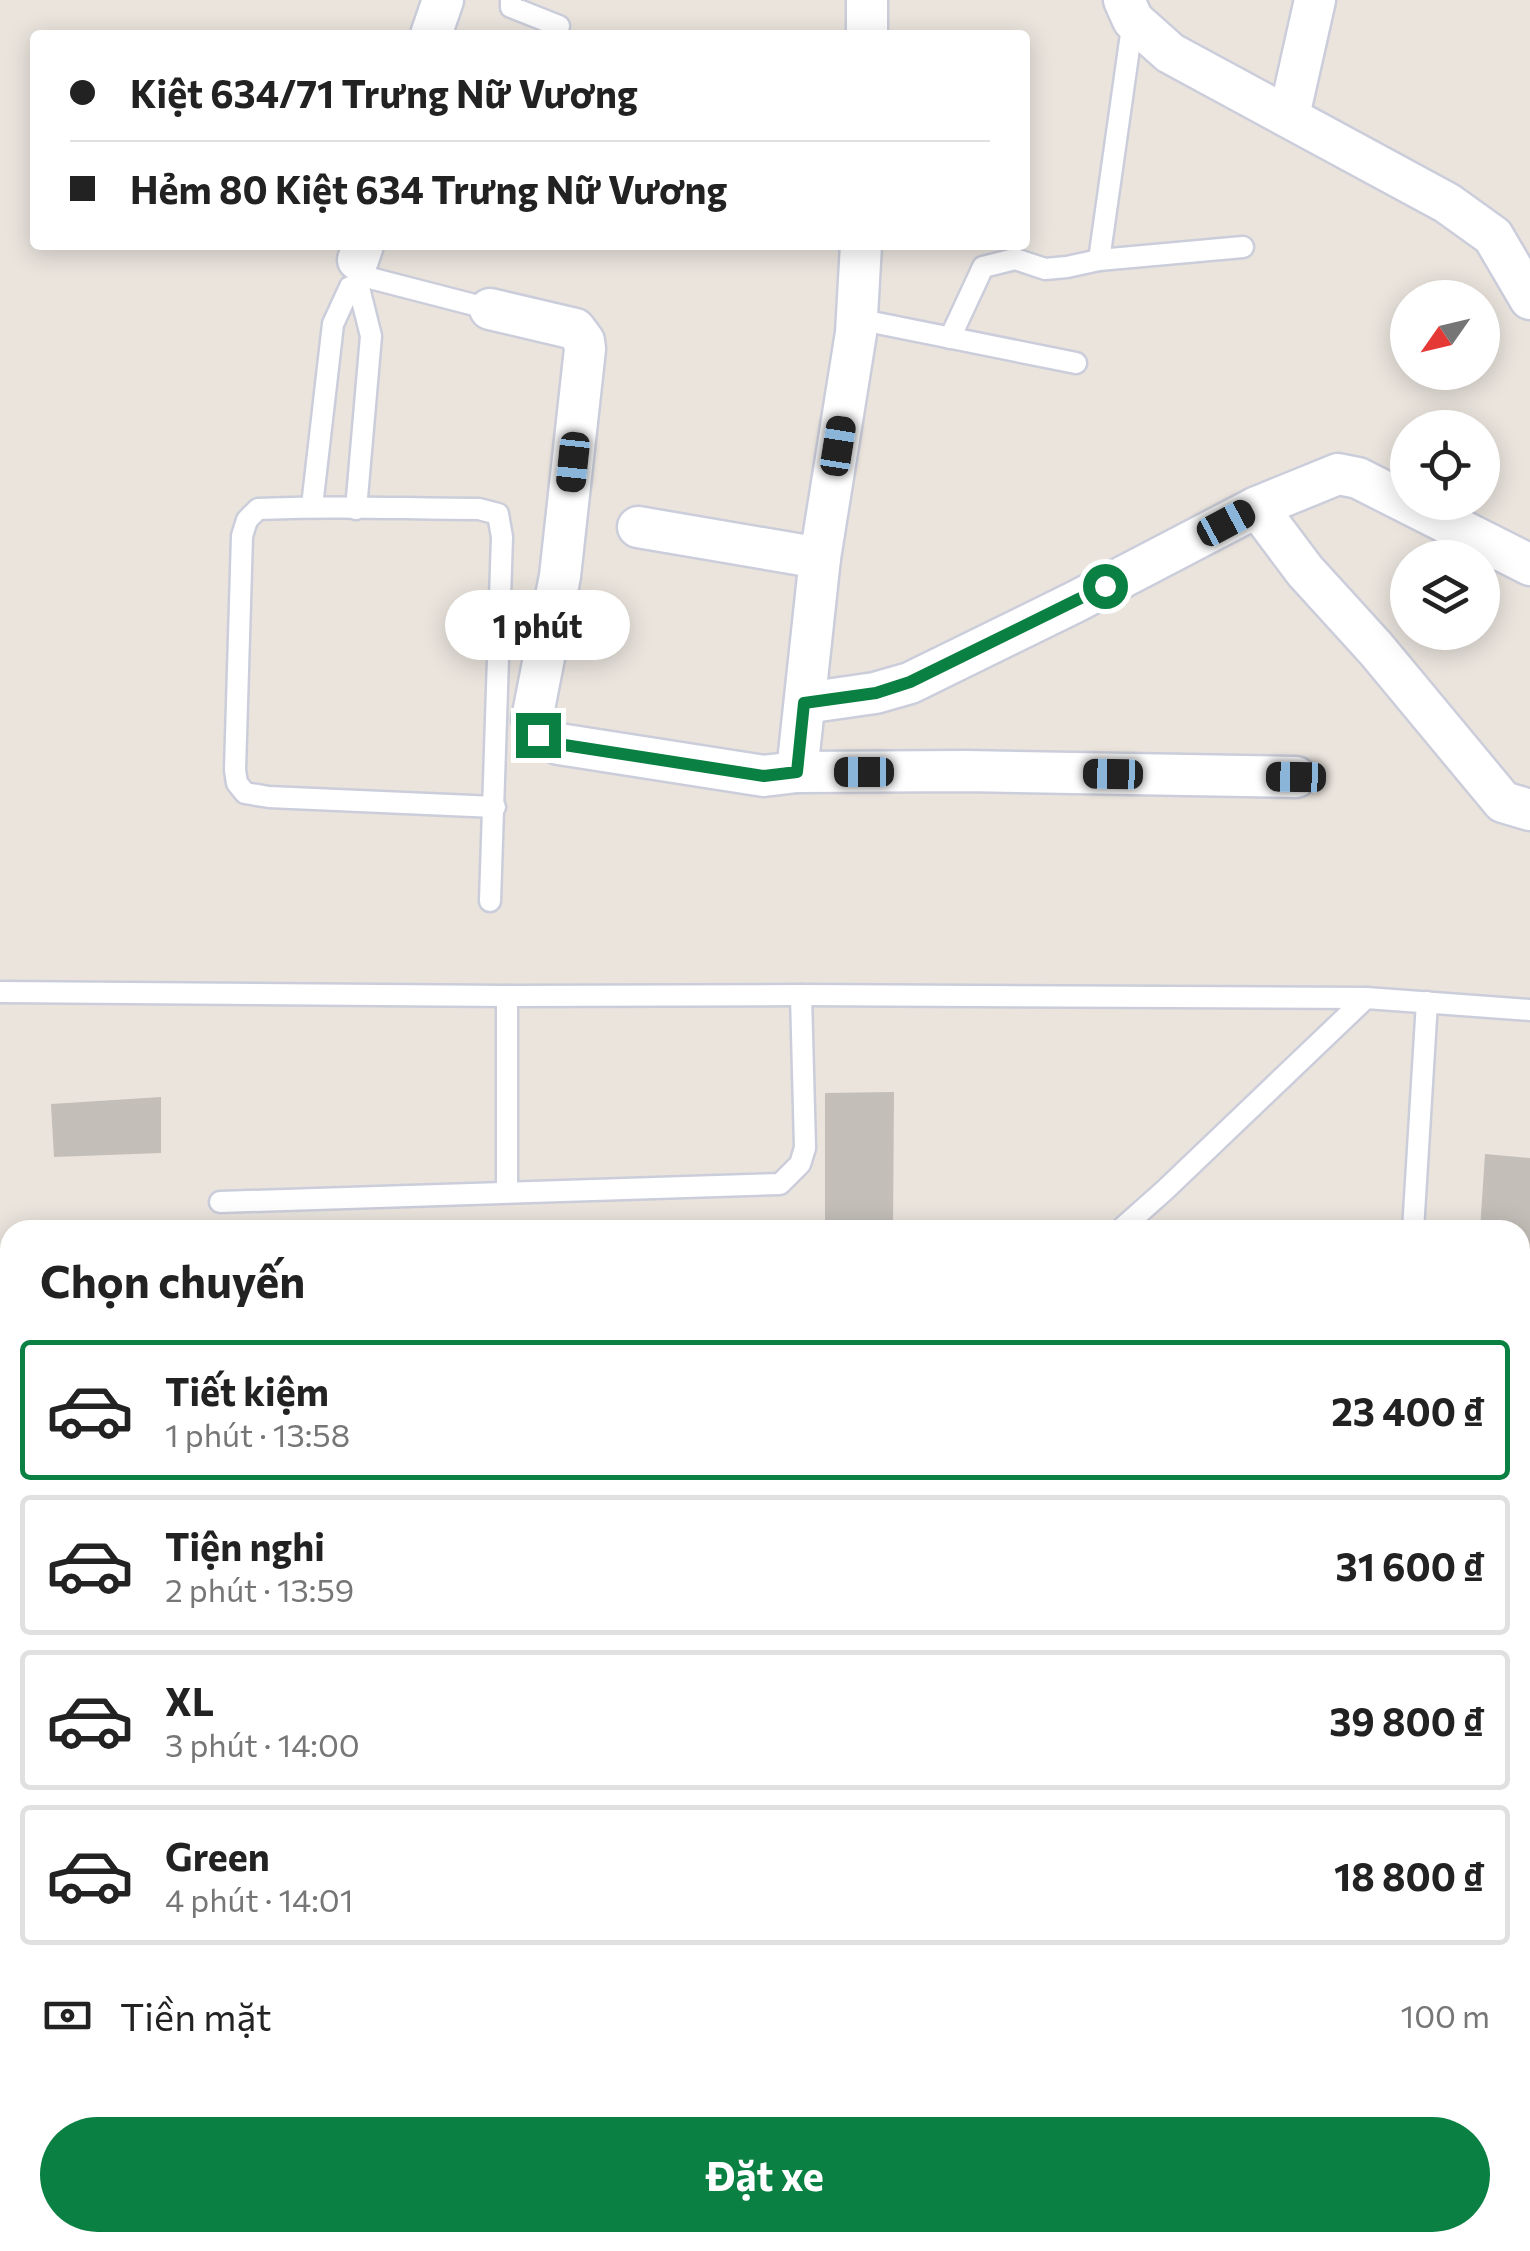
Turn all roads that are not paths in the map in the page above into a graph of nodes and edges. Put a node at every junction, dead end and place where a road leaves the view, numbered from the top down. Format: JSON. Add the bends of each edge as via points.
{"nodes":[{"id":1,"x":443,"y":0,"type":"edge"},
{"id":2,"x":511,"y":0,"type":"edge"},
{"id":3,"x":867,"y":0,"type":"edge"},
{"id":4,"x":1315,"y":0,"type":"edge"},
{"id":5,"x":1129,"y":10,"type":"edge"},
{"id":6,"x":559,"y":26,"type":"dead end"},
{"id":7,"x":433,"y":30,"type":"edge"},
{"id":8,"x":867,"y":30,"type":"edge"},
{"id":9,"x":1288,"y":116,"type":"junction"},
{"id":10,"x":1243,"y":247,"type":"dead end"},
{"id":11,"x":861,"y":250,"type":"edge"},
{"id":12,"x":1099,"y":260,"type":"junction"},
{"id":13,"x":360,"y":272,"type":"edge"},
{"id":14,"x":1530,"y":298,"type":"edge"},
{"id":15,"x":490,"y":309,"type":"joint"},
{"id":16,"x":857,"y":319,"type":"junction"},
{"id":17,"x":950,"y":338,"type":"junction"},
{"id":18,"x":1076,"y":363,"type":"dead end"},
{"id":19,"x":312,"y":506,"type":"junction"},
{"id":20,"x":1257,"y":507,"type":"junction"},
{"id":21,"x":356,"y":508,"type":"junction"},
{"id":22,"x":638,"y":527,"type":"dead end"},
{"id":23,"x":820,"y":558,"type":"junction"},
{"id":24,"x":1530,"y":565,"type":"edge"},
{"id":25,"x":804,"y":703,"type":"junction"},
{"id":26,"x":797,"y":772,"type":"junction"},
{"id":27,"x":1296,"y":777,"type":"dead end"},
{"id":28,"x":494,"y":807,"type":"junction"},
{"id":29,"x":1530,"y":810,"type":"edge"},
{"id":30,"x":490,"y":902,"type":"dead end"},
{"id":31,"x":0,"y":992,"type":"edge"},
{"id":32,"x":800,"y":995,"type":"junction"},
{"id":33,"x":507,"y":996,"type":"junction"},
{"id":34,"x":1366,"y":998,"type":"junction"},
{"id":35,"x":1427,"y":1002,"type":"junction"},
{"id":36,"x":1530,"y":1010,"type":"edge"},
{"id":37,"x":508,"y":1192,"type":"junction"},
{"id":38,"x":220,"y":1202,"type":"dead end"},
{"id":39,"x":1132,"y":1220,"type":"edge"},
{"id":40,"x":1414,"y":1220,"type":"edge"}],
"edges":[{"from":1,"to":7,"type":"street"},
{"from":2,"to":6,"type":"lane","via":[[511,7]]},
{"from":3,"to":8,"type":"street"},
{"from":4,"to":9,"type":"street"},
{"from":5,"to":9,"type":"street","via":[[1170,53]]},
{"from":5,"to":12,"type":"lane"},
{"from":9,"to":14,"type":"street","via":[[1493,236]]},
{"from":10,"to":12,"type":"lane"},
{"from":11,"to":16,"type":"street"},
{"from":12,"to":17,"type":"lane","via":[[1067,267],[1016,260],[983,266]]},
{"from":13,"to":15,"type":"lane"},
{"from":13,"to":19,"type":"lane","via":[[334,324]]},
{"from":13,"to":21,"type":"lane","via":[[371,336]]},
{"from":15,"to":26,"type":"street","via":[[575,330],[586,349],[560,576],[532,719],[538,735],[558,744],[764,776]]},
{"from":16,"to":17,"type":"lane"},
{"from":16,"to":23,"type":"street"},
{"from":17,"to":18,"type":"lane"},
{"from":19,"to":21,"type":"lane"},
{"from":19,"to":28,"type":"lane","via":[[258,509],[242,536],[237,783],[245,793],[270,796]]},
{"from":20,"to":24,"type":"street","via":[[1338,474],[1358,478]]},
{"from":20,"to":25,"type":"street","via":[[910,682]]},
{"from":20,"to":29,"type":"street","via":[[1503,802]]},
{"from":21,"to":28,"type":"lane","via":[[498,514]]},
{"from":22,"to":23,"type":"street"},
{"from":23,"to":25,"type":"street"},
{"from":25,"to":26,"type":"street"},
{"from":26,"to":27,"type":"street"},
{"from":28,"to":30,"type":"lane"},
{"from":31,"to":33,"type":"lane"},
{"from":32,"to":33,"type":"lane"},
{"from":32,"to":34,"type":"lane"},
{"from":32,"to":37,"type":"lane","via":[[805,1148],[800,1164],[780,1184]]},
{"from":33,"to":37,"type":"lane"},
{"from":34,"to":35,"type":"lane"},
{"from":34,"to":39,"type":"lane"},
{"from":35,"to":36,"type":"lane"},
{"from":35,"to":40,"type":"lane"},
{"from":37,"to":38,"type":"lane"}]}
